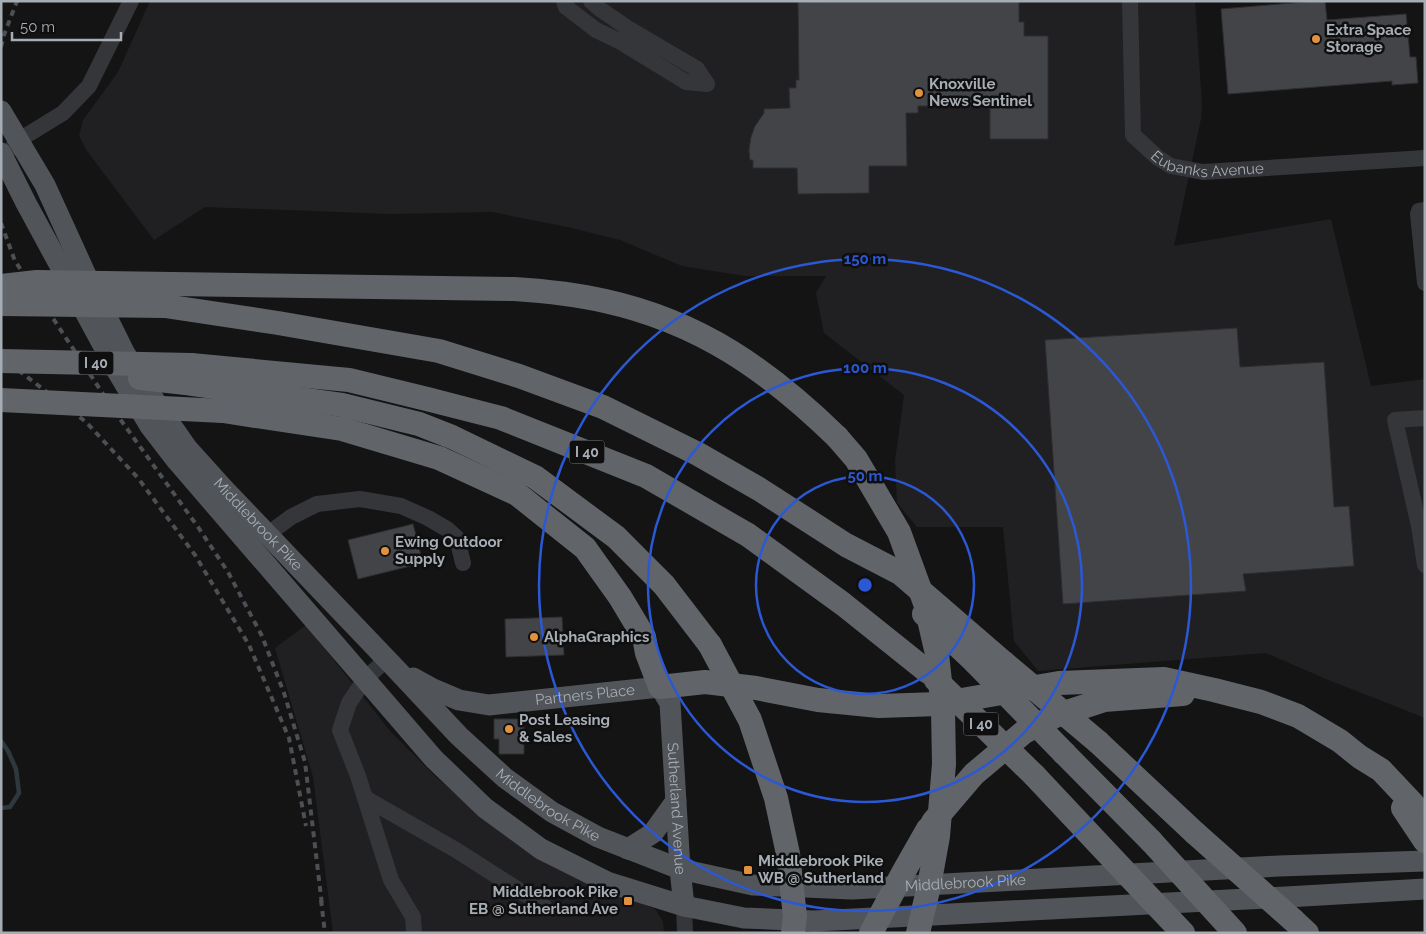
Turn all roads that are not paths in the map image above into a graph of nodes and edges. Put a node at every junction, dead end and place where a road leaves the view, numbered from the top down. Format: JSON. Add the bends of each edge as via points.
{"nodes":[{"id":1,"x":131,"y":1,"type":"edge"},
{"id":2,"x":564,"y":1,"type":"edge"},
{"id":3,"x":591,"y":1,"type":"edge"},
{"id":4,"x":1130,"y":1,"type":"edge"},
{"id":5,"x":1,"y":111,"type":"edge"},
{"id":6,"x":19,"y":140,"type":"junction"},
{"id":7,"x":3,"y":156,"type":"edge"},
{"id":8,"x":1425,"y":158,"type":"edge"},
{"id":9,"x":1425,"y":210,"type":"edge"},
{"id":10,"x":1423,"y":255,"type":"edge"},
{"id":11,"x":1425,"y":283,"type":"edge"},
{"id":12,"x":1,"y":286,"type":"edge"},
{"id":13,"x":1,"y":304,"type":"edge"},
{"id":14,"x":1,"y":362,"type":"edge"},
{"id":15,"x":189,"y":374,"type":"junction"},
{"id":16,"x":1,"y":400,"type":"edge"},
{"id":17,"x":1425,"y":418,"type":"edge"},
{"id":18,"x":1422,"y":526,"type":"edge"},
{"id":19,"x":268,"y":534,"type":"junction"},
{"id":20,"x":846,"y":546,"type":"junction"},
{"id":21,"x":252,"y":548,"type":"junction"},
{"id":22,"x":462,"y":562,"type":"dead end"},
{"id":23,"x":1425,"y":565,"type":"edge"},
{"id":24,"x":392,"y":664,"type":"junction"},
{"id":25,"x":365,"y":679,"type":"junction"},
{"id":26,"x":660,"y":687,"type":"junction"},
{"id":27,"x":1214,"y":690,"type":"junction"},
{"id":28,"x":458,"y":736,"type":"junction"},
{"id":29,"x":365,"y":798,"type":"junction"},
{"id":30,"x":676,"y":801,"type":"junction"},
{"id":31,"x":1413,"y":809,"type":"edge"},
{"id":32,"x":1425,"y":840,"type":"edge"},
{"id":33,"x":628,"y":849,"type":"junction"},
{"id":34,"x":1425,"y":860,"type":"edge"},
{"id":35,"x":680,"y":869,"type":"junction"},
{"id":36,"x":1127,"y":874,"type":"junction"},
{"id":37,"x":1425,"y":889,"type":"edge"},
{"id":38,"x":545,"y":906,"type":"dead end"},
{"id":39,"x":684,"y":906,"type":"junction"},
{"id":40,"x":1300,"y":926,"type":"edge"},
{"id":41,"x":414,"y":933,"type":"edge"},
{"id":42,"x":685,"y":933,"type":"edge"},
{"id":43,"x":793,"y":933,"type":"edge"},
{"id":44,"x":871,"y":933,"type":"edge"},
{"id":45,"x":918,"y":933,"type":"edge"},
{"id":46,"x":1173,"y":933,"type":"edge"},
{"id":47,"x":1183,"y":933,"type":"edge"},
{"id":48,"x":1235,"y":933,"type":"edge"}],
"edges":[{"from":1,"to":6,"type":"street","via":[[89,86],[64,114]]},
{"from":2,"to":3,"type":"street","via":[[596,30],[686,82],[707,84],[697,68],[629,29]]},
{"from":4,"to":8,"type":"street","name":"Eubanks Avenue","via":[[1133,135],[1171,166],[1203,172]]},
{"from":5,"to":6,"type":"main road","name":"Middlebrook Pike"},
{"from":6,"to":7,"type":"street"},
{"from":6,"to":19,"type":"main road","name":"Middlebrook Pike","via":[[45,185],[124,352],[157,405],[187,448]]},
{"from":7,"to":21,"type":"main road","name":"Middlebrook Pike","via":[[116,369],[150,426]]},
{"from":9,"to":10,"type":"street","via":[[1418,214]]},
{"from":10,"to":11,"type":"street"},
{"from":12,"to":45,"type":"highway","bridge":true,"via":[[37,282],[514,289],[558,293],[649,313],[687,328],[725,347],[768,376],[811,412],[856,459],[899,532],[926,606],[937,654],[944,764],[938,836]]},
{"from":13,"to":20,"type":"highway","number":"I 40","bridge":true,"via":[[165,306],[439,351],[603,407],[698,454]]},
{"from":14,"to":15,"type":"highway","number":"I 40","bridge":true},
{"from":15,"to":36,"type":"highway","number":"I 40","bridge":true,"via":[[349,380],[501,418],[646,476],[748,535],[843,604],[928,672],[1034,775]]},
{"from":15,"to":43,"type":"highway","bridge":true,"via":[[419,424],[535,477],[616,537],[664,585],[710,645],[750,720],[776,798],[788,854],[795,916]]},
{"from":16,"to":26,"type":"highway","bridge":true,"via":[[223,411],[342,429],[439,458],[517,494],[585,548],[644,637]]},
{"from":17,"to":18,"type":"street","via":[[1395,420]]},
{"from":18,"to":23,"type":"street"},
{"from":19,"to":21,"type":"main road"},
{"from":19,"to":22,"type":"street","via":[[317,504],[360,498],[401,506],[447,529],[458,538]]},
{"from":19,"to":24,"type":"main road","name":"Middlebrook Pike"},
{"from":20,"to":40,"type":"highway","bridge":true,"via":[[900,573],[1098,742]]},
{"from":20,"to":48,"type":"highway","number":"I 40","bridge":true,"via":[[976,662],[1151,841]]},
{"from":21,"to":25,"type":"main road","name":"Middlebrook Pike"},
{"from":24,"to":25,"type":"street"},
{"from":24,"to":26,"type":"main road","name":"Partners Place","via":[[433,689],[459,700],[489,705]]},
{"from":24,"to":28,"type":"main road","name":"Middlebrook Pike"},
{"from":25,"to":28,"type":"main road","via":[[377,675],[384,677],[427,720]]},
{"from":25,"to":29,"type":"street","via":[[349,703],[340,730]]},
{"from":25,"to":39,"type":"main road","name":"Middlebrook Pike","via":[[434,759],[485,808],[541,849],[607,882]]},
{"from":26,"to":27,"type":"highway","via":[[705,682],[879,706],[940,704],[1059,683],[1164,679]]},
{"from":26,"to":30,"type":"main road","name":"Sutherland Avenue","via":[[670,703]]},
{"from":27,"to":31,"type":"highway","via":[[1298,716],[1340,741],[1381,770]]},
{"from":27,"to":44,"type":"highway","bridge":true,"via":[[1104,700],[1055,716],[1024,732],[974,774],[938,815]]},
{"from":28,"to":33,"type":"main road","name":"Middlebrook Pike","via":[[505,778],[552,812]]},
{"from":29,"to":38,"type":"street"},
{"from":29,"to":41,"type":"street","via":[[391,880],[412,917]]},
{"from":30,"to":33,"type":"main road","via":[[653,833]]},
{"from":30,"to":35,"type":"main road","name":"Sutherland Avenue"},
{"from":31,"to":32,"type":"highway"},
{"from":33,"to":35,"type":"main road","name":"Middlebrook Pike"},
{"from":34,"to":35,"type":"main road","name":"Middlebrook Pike","via":[[852,889],[753,885]]},
{"from":35,"to":39,"type":"main road","name":"Sutherland Avenue"},
{"from":36,"to":46,"type":"highway","bridge":true},
{"from":36,"to":47,"type":"highway","number":"I 40","bridge":true},
{"from":37,"to":39,"type":"main road","name":"Middlebrook Pike","via":[[814,921],[744,918]]},
{"from":39,"to":42,"type":"street","name":"Sutherland Avenue"}]}
